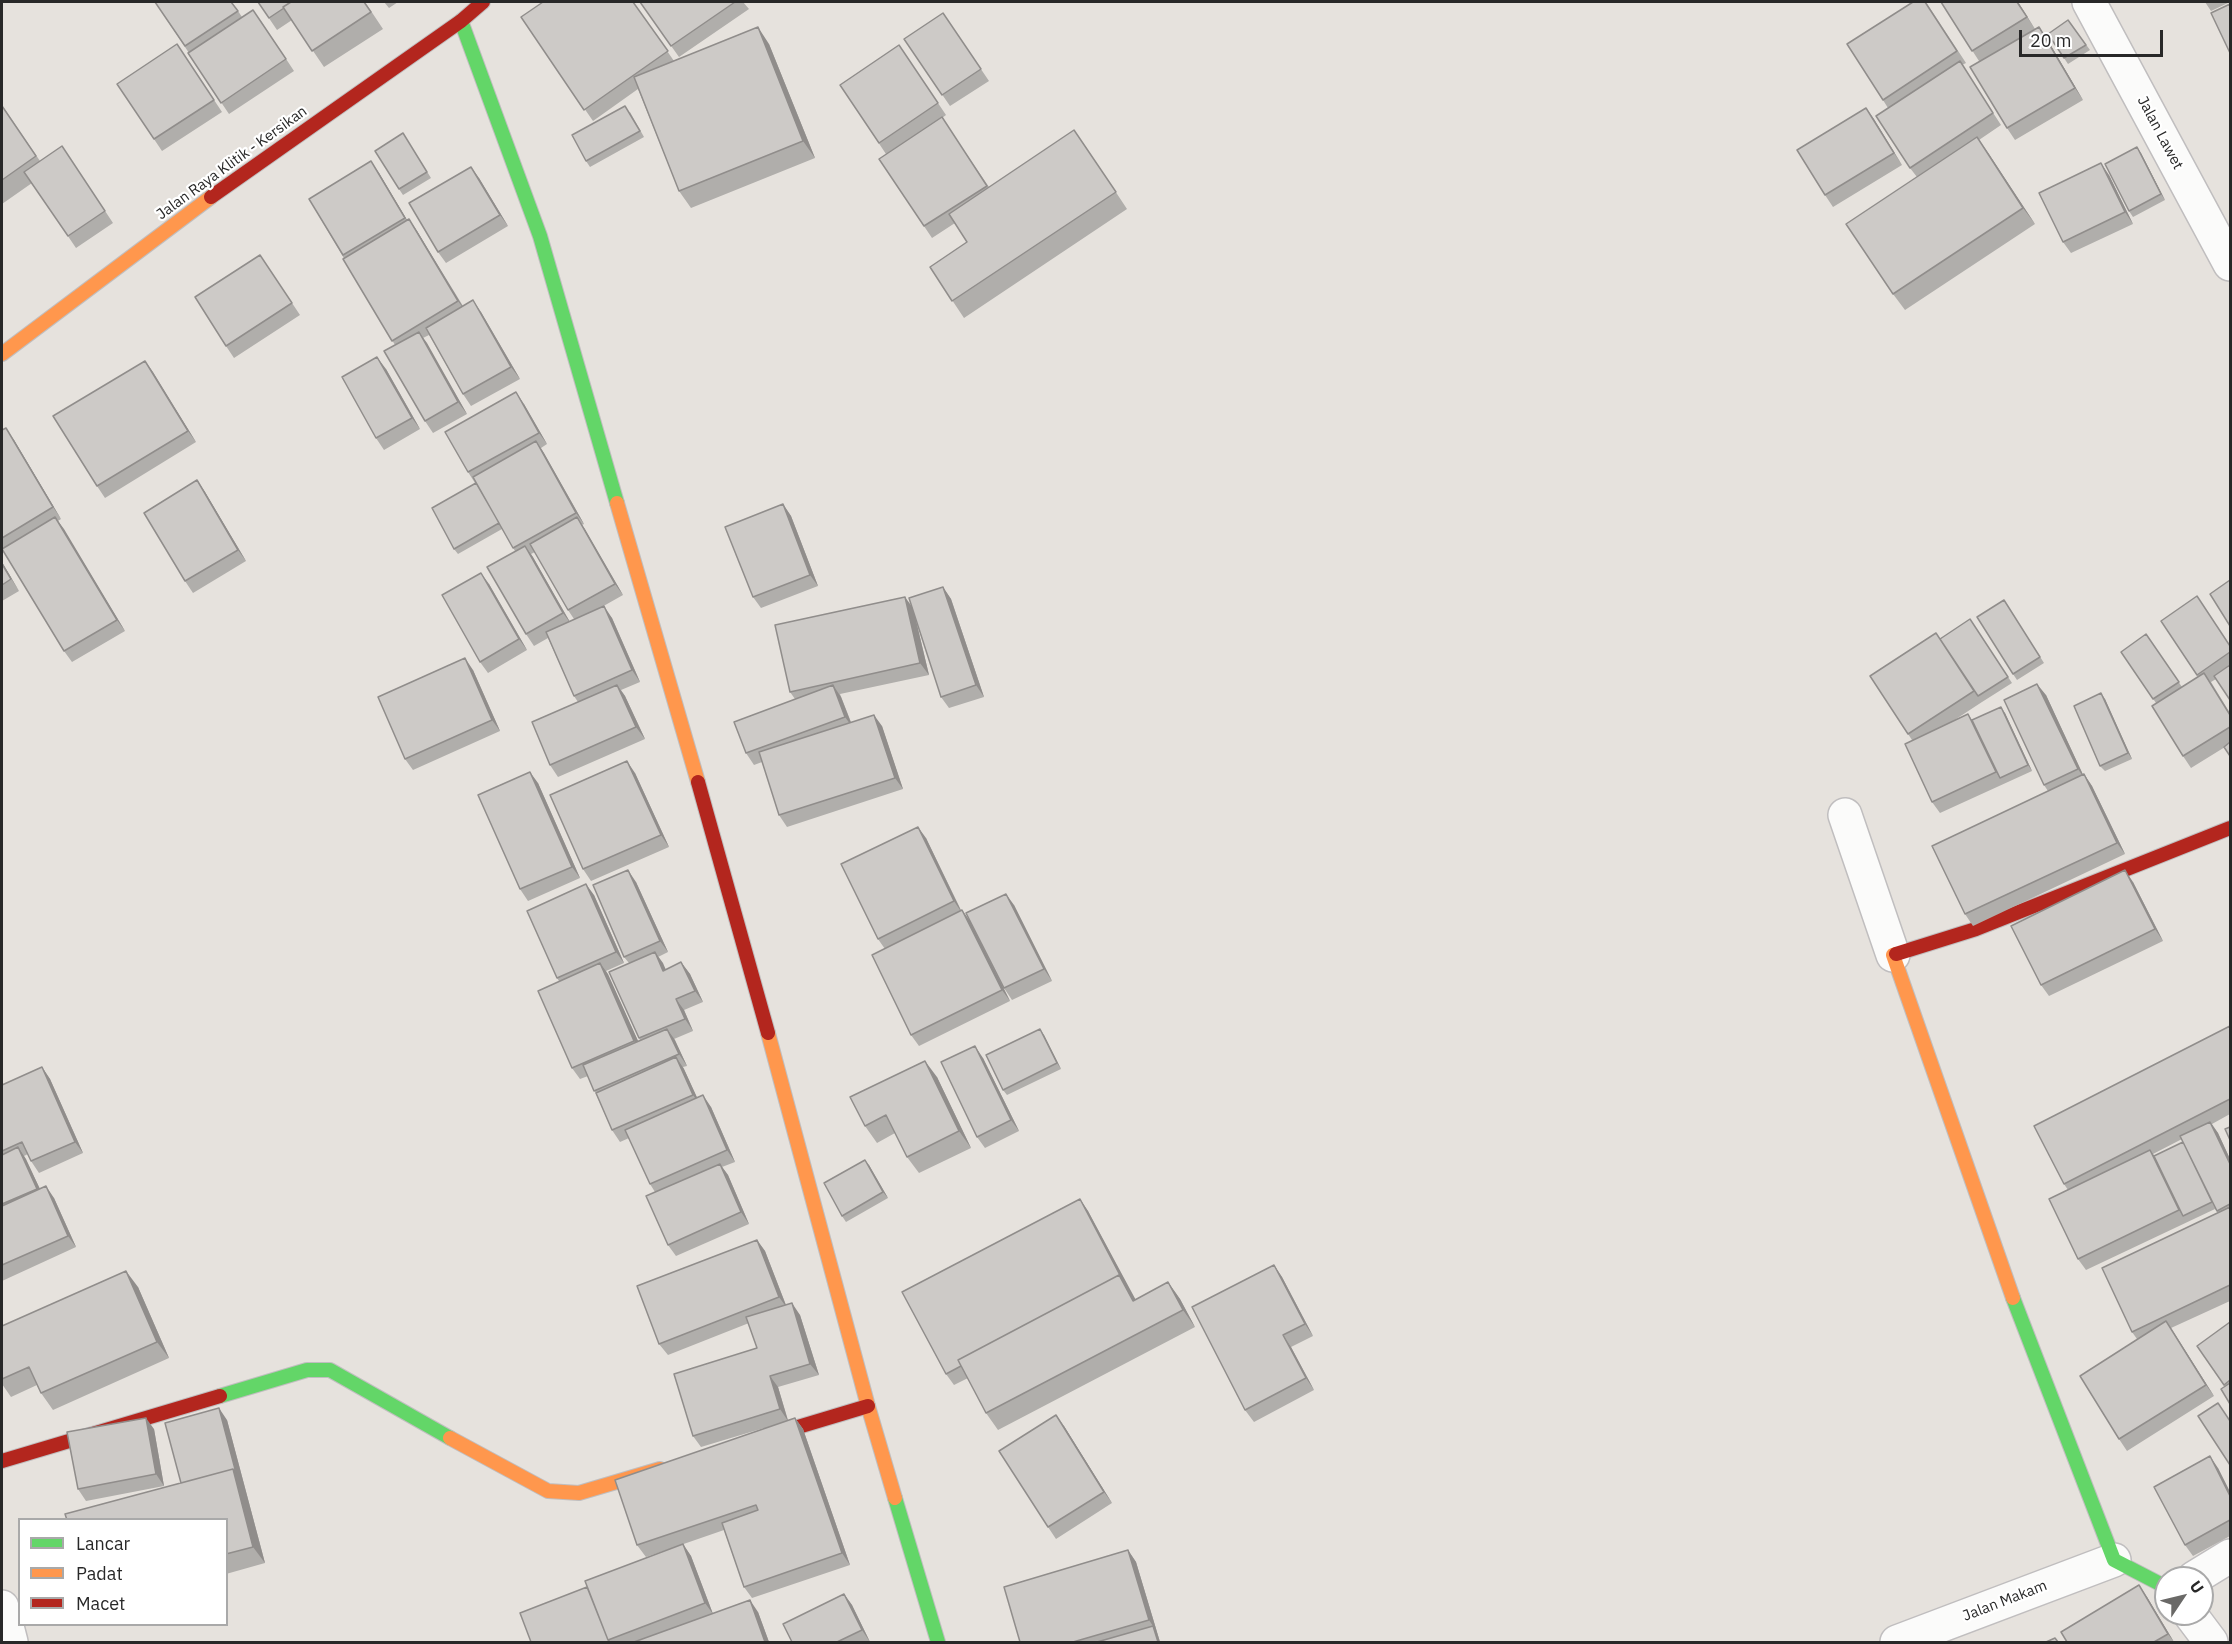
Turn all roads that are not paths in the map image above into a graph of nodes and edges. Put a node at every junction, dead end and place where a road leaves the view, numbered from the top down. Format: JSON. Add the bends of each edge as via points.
{"nodes":[{"id":1,"x":483,"y":2,"type":"edge"},
{"id":2,"x":2089,"y":2,"type":"edge"},
{"id":3,"x":461,"y":21,"type":"junction"},
{"id":4,"x":2230,"y":264,"type":"edge"},
{"id":5,"x":2,"y":354,"type":"edge"},
{"id":6,"x":1845,"y":815,"type":"dead end"},
{"id":7,"x":2230,"y":828,"type":"edge"},
{"id":8,"x":1893,"y":956,"type":"junction"},
{"id":9,"x":868,"y":1406,"type":"junction"},
{"id":10,"x":746,"y":1443,"type":"edge"},
{"id":11,"x":2,"y":1461,"type":"edge"},
{"id":12,"x":668,"y":1466,"type":"edge"},
{"id":13,"x":2230,"y":1556,"type":"edge"},
{"id":14,"x":2114,"y":1560,"type":"junction"},
{"id":15,"x":2214,"y":1566,"type":"edge"},
{"id":16,"x":2154,"y":1581,"type":"edge"},
{"id":17,"x":2,"y":1607,"type":"edge"},
{"id":18,"x":2199,"y":1626,"type":"edge"},
{"id":19,"x":11,"y":1642,"type":"edge"},
{"id":20,"x":938,"y":1642,"type":"edge"},
{"id":21,"x":1897,"y":1642,"type":"edge"},
{"id":22,"x":2211,"y":1642,"type":"edge"}],
"edges":[{"from":1,"to":3,"type":"street","name":"Jalan Raya Klitik - Kersikan"},
{"from":2,"to":4,"type":"street","name":"Jalan Lawet"},
{"from":3,"to":5,"type":"street","name":"Jalan Raya Klitik - Kersikan","via":[[242,174]]},
{"from":3,"to":9,"type":"street","via":[[544,248],[733,903]]},
{"from":6,"to":8,"type":"street"},
{"from":7,"to":8,"type":"street","via":[[1976,930]]},
{"from":8,"to":14,"type":"street","via":[[2028,1342]]},
{"from":9,"to":10,"type":"street"},
{"from":9,"to":20,"type":"street"},
{"from":11,"to":12,"type":"street","via":[[307,1370],[330,1370],[548,1491],[579,1493]]},
{"from":13,"to":15,"type":"street"},
{"from":14,"to":16,"type":"street"},
{"from":14,"to":21,"type":"street","name":"Jalan Makam"},
{"from":17,"to":19,"type":"street"},
{"from":18,"to":22,"type":"street"}]}
